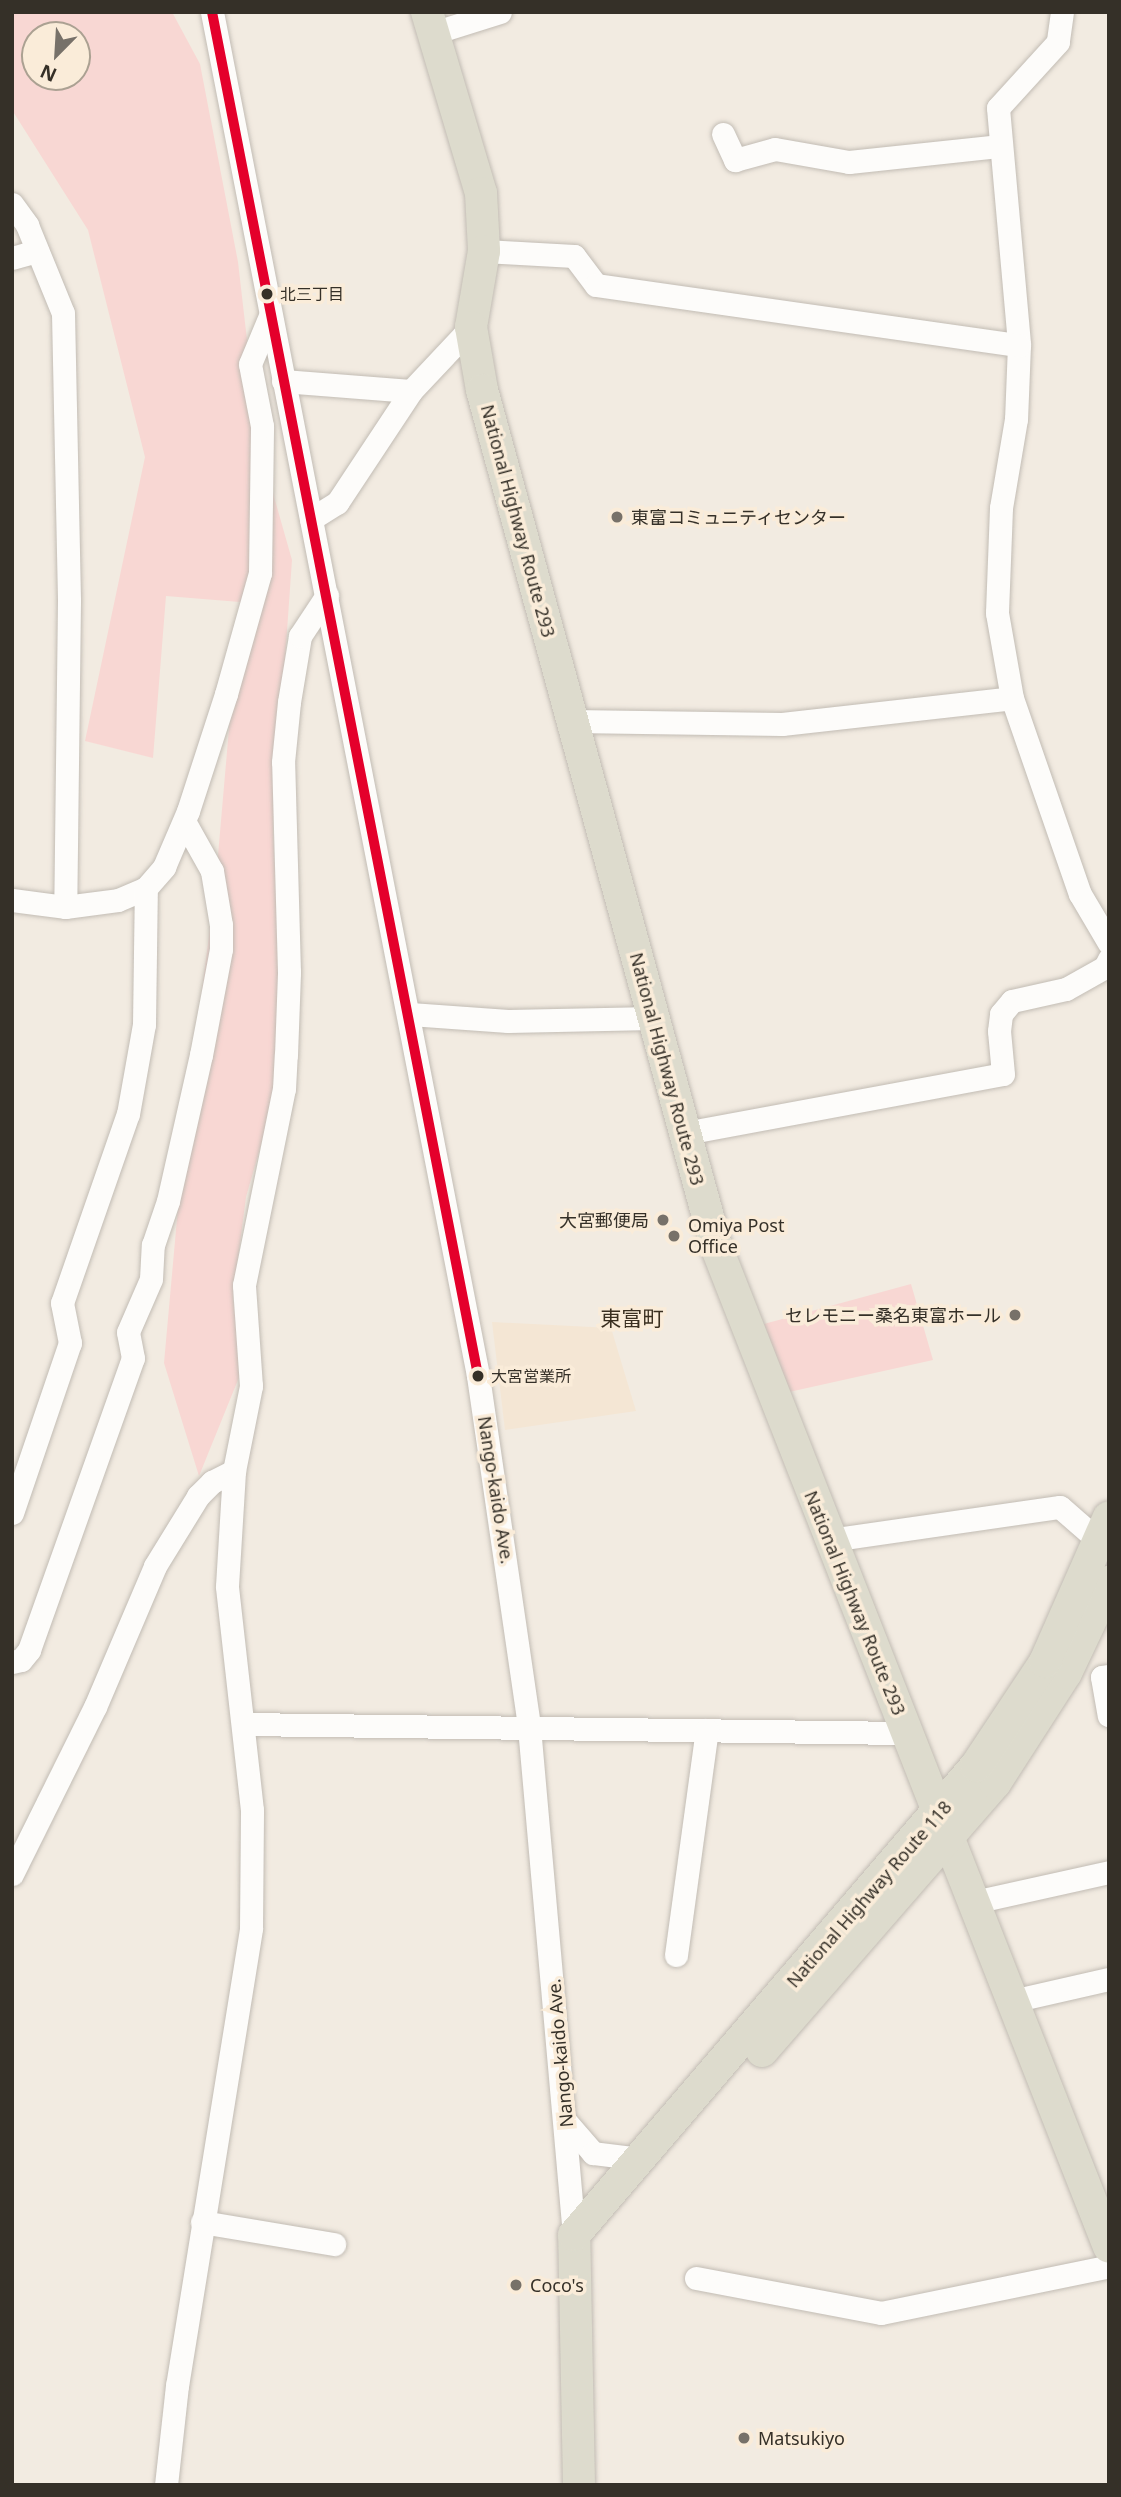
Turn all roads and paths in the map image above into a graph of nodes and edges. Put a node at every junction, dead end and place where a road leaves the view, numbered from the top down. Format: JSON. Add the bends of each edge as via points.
{"nodes":[{"id":1,"x":212,"y":12,"type":"edge"},
{"id":2,"x":500,"y":12,"type":"edge"},
{"id":3,"x":1062,"y":12,"type":"edge"},
{"id":4,"x":430,"y":23,"type":"edge"},
{"id":5,"x":723,"y":134,"type":"dead end"},
{"id":6,"x":998,"y":146,"type":"junction"},
{"id":7,"x":12,"y":204,"type":"edge"},
{"id":8,"x":37,"y":251,"type":"junction"},
{"id":9,"x":484,"y":251,"type":"junction"},
{"id":10,"x":12,"y":258,"type":"edge"},
{"id":11,"x":270,"y":316,"type":"junction"},
{"id":12,"x":471,"y":327,"type":"junction"},
{"id":13,"x":1019,"y":345,"type":"junction"},
{"id":14,"x":283,"y":381,"type":"junction"},
{"id":15,"x":411,"y":391,"type":"junction"},
{"id":16,"x":311,"y":519,"type":"junction"},
{"id":17,"x":327,"y":595,"type":"junction"},
{"id":18,"x":1012,"y":698,"type":"junction"},
{"id":19,"x":572,"y":721,"type":"junction"},
{"id":20,"x":184,"y":821,"type":"junction"},
{"id":21,"x":146,"y":888,"type":"junction"},
{"id":22,"x":12,"y":900,"type":"edge"},
{"id":23,"x":65,"y":907,"type":"junction"},
{"id":24,"x":1109,"y":943,"type":"edge"},
{"id":25,"x":1109,"y":959,"type":"edge"},
{"id":26,"x":410,"y":1014,"type":"junction"},
{"id":27,"x":653,"y":1018,"type":"junction"},
{"id":28,"x":685,"y":1133,"type":"junction"},
{"id":29,"x":234,"y":1471,"type":"junction"},
{"id":30,"x":12,"y":1513,"type":"edge"},
{"id":31,"x":1104,"y":1530,"type":"edge"},
{"id":32,"x":831,"y":1540,"type":"junction"},
{"id":33,"x":1109,"y":1582,"type":"edge"},
{"id":34,"x":12,"y":1662,"type":"edge"},
{"id":35,"x":1109,"y":1676,"type":"edge"},
{"id":36,"x":1109,"y":1715,"type":"edge"},
{"id":37,"x":243,"y":1724,"type":"junction"},
{"id":38,"x":529,"y":1727,"type":"junction"},
{"id":39,"x":707,"y":1730,"type":"junction"},
{"id":40,"x":907,"y":1732,"type":"junction"},
{"id":41,"x":944,"y":1826,"type":"junction"},
{"id":42,"x":1109,"y":1872,"type":"edge"},
{"id":43,"x":12,"y":1874,"type":"edge"},
{"id":44,"x":974,"y":1902,"type":"junction"},
{"id":45,"x":676,"y":1955,"type":"dead end"},
{"id":46,"x":1109,"y":1979,"type":"edge"},
{"id":47,"x":1012,"y":2001,"type":"junction"},
{"id":48,"x":566,"y":2120,"type":"junction"},
{"id":49,"x":641,"y":2160,"type":"junction"},
{"id":50,"x":202,"y":2222,"type":"junction"},
{"id":51,"x":574,"y":2235,"type":"junction"},
{"id":52,"x":334,"y":2244,"type":"dead end"},
{"id":53,"x":1109,"y":2247,"type":"edge"},
{"id":54,"x":1109,"y":2266,"type":"edge"},
{"id":55,"x":696,"y":2278,"type":"dead end"},
{"id":56,"x":166,"y":2485,"type":"edge"},
{"id":57,"x":579,"y":2485,"type":"edge"}],
"edges":[{"from":1,"to":11,"type":"street","name":"Nango-kaido Ave."},
{"from":2,"to":4,"type":"street"},
{"from":3,"to":6,"type":"street","via":[[1058,42],[998,108]]},
{"from":4,"to":9,"type":"highway","name":"National Highway Route 293","via":[[476,173]]},
{"from":5,"to":6,"type":"street","via":[[735,160],[775,149],[849,162]]},
{"from":6,"to":13,"type":"street","via":[[1011,232]]},
{"from":7,"to":8,"type":"street"},
{"from":8,"to":10,"type":"street"},
{"from":8,"to":23,"type":"street","via":[[63,313],[69,601]]},
{"from":9,"to":12,"type":"highway","name":"National Highway Route 293"},
{"from":9,"to":13,"type":"street","via":[[574,256],[596,285]]},
{"from":11,"to":14,"type":"street","name":"Nango-kaido Ave."},
{"from":11,"to":20,"type":"street","via":[[250,364],[262,425],[260,573],[248,628]]},
{"from":12,"to":15,"type":"street"},
{"from":12,"to":19,"type":"highway","name":"National Highway Route 293","via":[[482,390]]},
{"from":13,"to":18,"type":"street","via":[[1016,419],[1001,508],[997,613]]},
{"from":14,"to":15,"type":"street"},
{"from":14,"to":16,"type":"street","name":"Nango-kaido Ave."},
{"from":15,"to":16,"type":"street","via":[[337,503]]},
{"from":16,"to":17,"type":"street","name":"Nango-kaido Ave."},
{"from":17,"to":26,"type":"street","name":"Nango-kaido Ave."},
{"from":17,"to":29,"type":"street","via":[[300,636],[282,762],[289,972],[284,1089],[246,1260],[244,1308],[251,1386]]},
{"from":18,"to":19,"type":"street","via":[[782,723]]},
{"from":18,"to":24,"type":"street","via":[[1080,894]]},
{"from":19,"to":27,"type":"highway","name":"National Highway Route 293"},
{"from":20,"to":21,"type":"street","via":[[164,867]]},
{"from":20,"to":34,"type":"street","via":[[212,871],[221,925],[221,949],[201,1055],[168,1201],[153,1245],[151,1279],[128,1332],[133,1359],[29,1650],[21,1660]]},
{"from":21,"to":23,"type":"street","via":[[118,900]]},
{"from":21,"to":30,"type":"street","via":[[144,1024],[128,1114],[62,1303],[70,1343]]},
{"from":22,"to":23,"type":"street"},
{"from":25,"to":28,"type":"street","via":[[1105,967],[1066,989],[1012,1001],[1001,1014],[1003,1074]]},
{"from":26,"to":27,"type":"street","via":[[508,1021]]},
{"from":26,"to":38,"type":"street","name":"Nango-kaido Ave.","via":[[478,1376]]},
{"from":27,"to":28,"type":"highway","name":"National Highway Route 293"},
{"from":28,"to":32,"type":"highway","name":"National Highway Route 293","via":[[740,1314]]},
{"from":29,"to":37,"type":"street","via":[[227,1586],[233,1674]]},
{"from":29,"to":43,"type":"street","via":[[212,1482],[198,1496],[155,1566],[95,1707]]},
{"from":31,"to":32,"type":"street","via":[[1060,1507]]},
{"from":31,"to":41,"type":"highway","name":"National Highway Route 118","via":[[1045,1662]]},
{"from":32,"to":40,"type":"highway","name":"National Highway Route 293"},
{"from":33,"to":41,"type":"highway","name":"National Highway Route 118","via":[[1066,1673],[1032,1730]]},
{"from":35,"to":36,"type":"street","via":[[1102,1677]]},
{"from":37,"to":38,"type":"street"},
{"from":37,"to":50,"type":"street","via":[[252,1821],[251,1928]]},
{"from":38,"to":39,"type":"street"},
{"from":38,"to":48,"type":"street","name":"Nango-kaido Ave."},
{"from":39,"to":40,"type":"street"},
{"from":39,"to":45,"type":"street"},
{"from":40,"to":41,"type":"highway","name":"National Highway Route 293"},
{"from":41,"to":44,"type":"highway","name":"National Highway Route 293"},
{"from":41,"to":49,"type":"highway","name":"National Highway Route 118"},
{"from":41,"to":51,"type":"highway","name":"National Highway Route 118","via":[[617,2211],[590,2231]]},
{"from":42,"to":44,"type":"street"},
{"from":44,"to":47,"type":"highway","name":"National Highway Route 293"},
{"from":46,"to":47,"type":"street"},
{"from":47,"to":53,"type":"highway","name":"National Highway Route 293"},
{"from":48,"to":49,"type":"street","via":[[574,2136],[593,2153]]},
{"from":48,"to":51,"type":"street","name":"Nango-kaido Ave."},
{"from":49,"to":51,"type":"highway","name":"National Highway Route 118"},
{"from":50,"to":52,"type":"street"},
{"from":50,"to":56,"type":"street"},
{"from":51,"to":57,"type":"highway"},
{"from":54,"to":55,"type":"street","via":[[881,2313]]}]}
